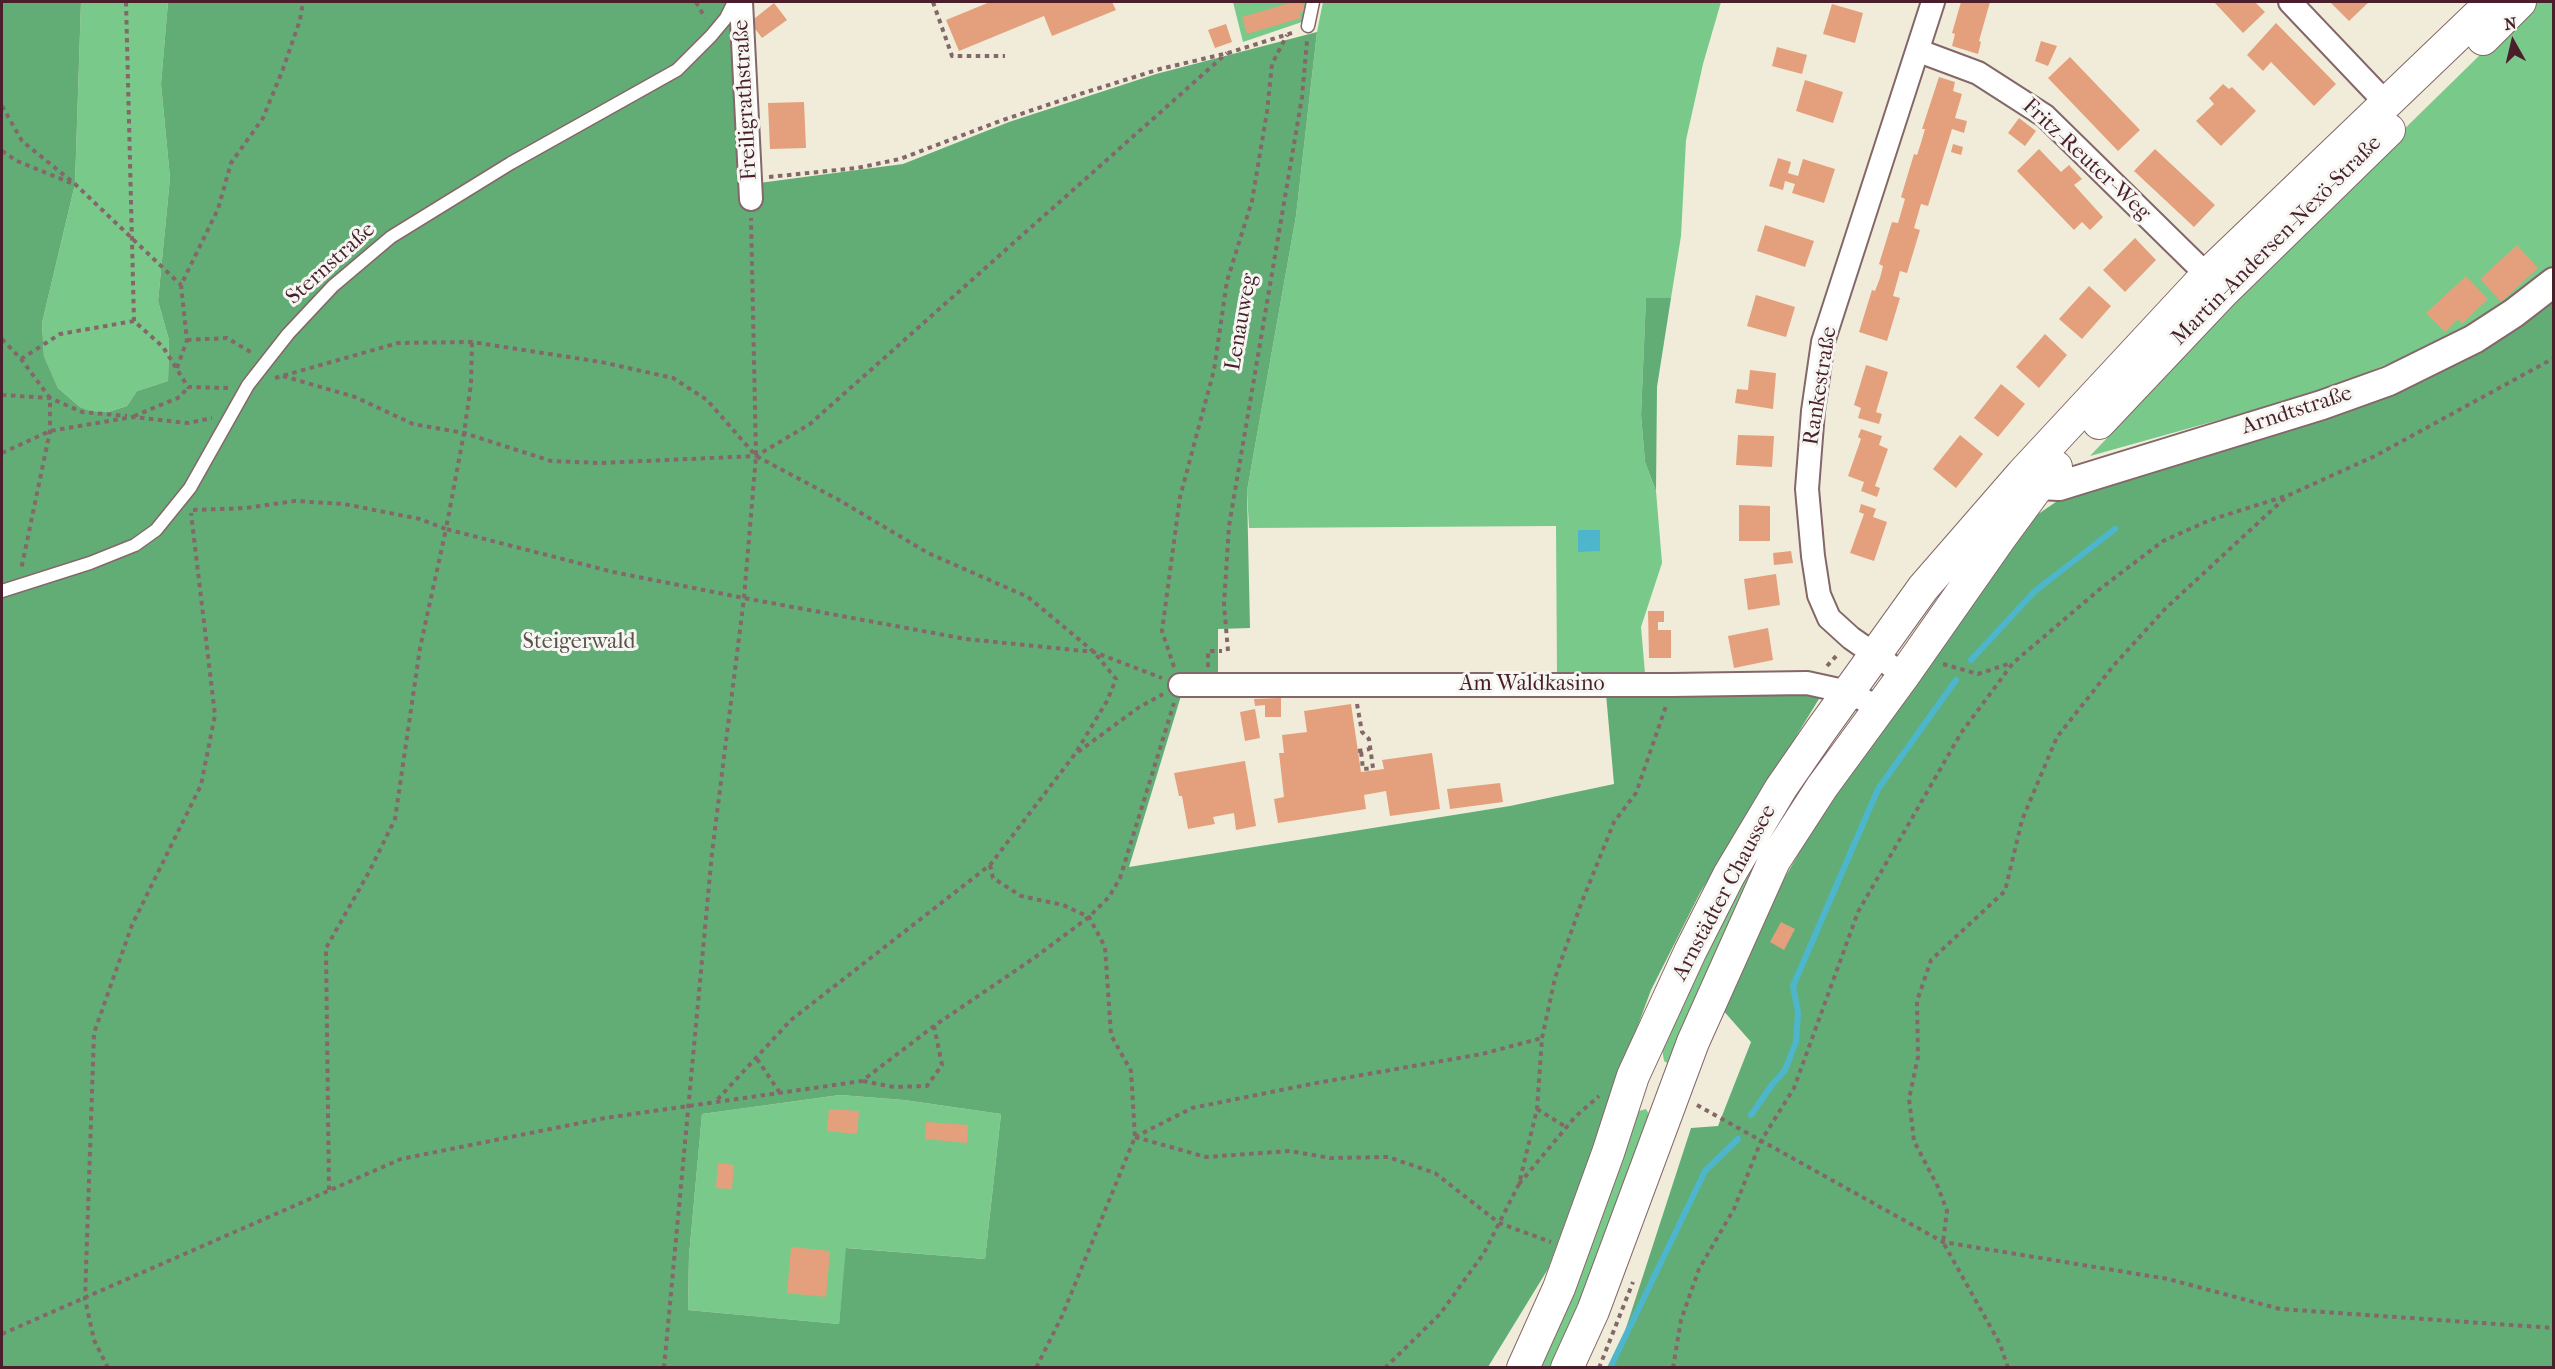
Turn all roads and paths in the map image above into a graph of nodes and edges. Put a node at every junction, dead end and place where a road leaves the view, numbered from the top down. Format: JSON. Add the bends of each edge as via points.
{"nodes":[{"id":1,"x":126,"y":2,"type":"edge"},
{"id":2,"x":303,"y":2,"type":"edge"},
{"id":3,"x":734,"y":2,"type":"edge"},
{"id":4,"x":741,"y":2,"type":"edge"},
{"id":5,"x":933,"y":2,"type":"edge"},
{"id":6,"x":1313,"y":2,"type":"edge"},
{"id":7,"x":1933,"y":2,"type":"edge"},
{"id":8,"x":2290,"y":2,"type":"edge"},
{"id":9,"x":2492,"y":2,"type":"edge"},
{"id":10,"x":2520,"y":2,"type":"edge"},
{"id":11,"x":1308,"y":27,"type":"junction"},
{"id":12,"x":1287,"y":35,"type":"junction"},
{"id":13,"x":1919,"y":51,"type":"junction"},
{"id":14,"x":1228,"y":53,"type":"junction"},
{"id":15,"x":1005,"y":56,"type":"dead end"},
{"id":16,"x":2386,"y":103,"type":"junction"},
{"id":17,"x":2,"y":106,"type":"edge"},
{"id":18,"x":2,"y":151,"type":"edge"},
{"id":19,"x":748,"y":171,"type":"junction"},
{"id":20,"x":75,"y":184,"type":"junction"},
{"id":21,"x":751,"y":199,"type":"joint"},
{"id":22,"x":132,"y":240,"type":"junction"},
{"id":23,"x":2207,"y":275,"type":"junction"},
{"id":24,"x":2553,"y":282,"type":"edge"},
{"id":25,"x":180,"y":285,"type":"junction"},
{"id":26,"x":134,"y":321,"type":"junction"},
{"id":27,"x":2,"y":339,"type":"edge"},
{"id":28,"x":188,"y":340,"type":"junction"},
{"id":29,"x":472,"y":342,"type":"junction"},
{"id":30,"x":2553,"y":358,"type":"edge"},
{"id":31,"x":21,"y":359,"type":"junction"},
{"id":32,"x":266,"y":362,"type":"junction"},
{"id":33,"x":177,"y":368,"type":"junction"},
{"id":34,"x":282,"y":376,"type":"junction"},
{"id":35,"x":248,"y":386,"type":"junction"},
{"id":36,"x":188,"y":387,"type":"junction"},
{"id":37,"x":2,"y":395,"type":"edge"},
{"id":38,"x":50,"y":398,"type":"junction"},
{"id":39,"x":218,"y":415,"type":"dead end"},
{"id":40,"x":132,"y":417,"type":"junction"},
{"id":41,"x":50,"y":431,"type":"junction"},
{"id":42,"x":464,"y":433,"type":"junction"},
{"id":43,"x":2,"y":453,"type":"edge"},
{"id":44,"x":756,"y":456,"type":"junction"},
{"id":45,"x":2031,"y":479,"type":"junction"},
{"id":46,"x":190,"y":488,"type":"junction"},
{"id":47,"x":2289,"y":495,"type":"junction"},
{"id":48,"x":190,"y":510,"type":"junction"},
{"id":49,"x":446,"y":529,"type":"junction"},
{"id":50,"x":6,"y":589,"type":"edge"},
{"id":51,"x":744,"y":598,"type":"junction"},
{"id":52,"x":1228,"y":651,"type":"dead end"},
{"id":53,"x":1094,"y":652,"type":"junction"},
{"id":54,"x":1876,"y":655,"type":"junction"},
{"id":55,"x":1937,"y":661,"type":"dead end"},
{"id":56,"x":2013,"y":663,"type":"junction"},
{"id":57,"x":1904,"y":675,"type":"junction"},
{"id":58,"x":1180,"y":685,"type":"junction"},
{"id":59,"x":1672,"y":685,"type":"junction"},
{"id":60,"x":1848,"y":692,"type":"junction"},
{"id":61,"x":1356,"y":696,"type":"dead end"},
{"id":62,"x":1880,"y":708,"type":"junction"},
{"id":63,"x":1370,"y":749,"type":"junction"},
{"id":64,"x":1075,"y":754,"type":"junction"},
{"id":65,"x":990,"y":865,"type":"junction"},
{"id":66,"x":1089,"y":917,"type":"junction"},
{"id":67,"x":934,"y":1026,"type":"junction"},
{"id":68,"x":1542,"y":1038,"type":"junction"},
{"id":69,"x":757,"y":1059,"type":"junction"},
{"id":70,"x":862,"y":1081,"type":"junction"},
{"id":71,"x":780,"y":1093,"type":"junction"},
{"id":72,"x":1673,"y":1093,"type":"junction"},
{"id":73,"x":1601,"y":1094,"type":"dead end"},
{"id":74,"x":717,"y":1101,"type":"junction"},
{"id":75,"x":689,"y":1108,"type":"junction"},
{"id":76,"x":1537,"y":1109,"type":"junction"},
{"id":77,"x":1566,"y":1127,"type":"junction"},
{"id":78,"x":1135,"y":1137,"type":"junction"},
{"id":79,"x":1761,"y":1141,"type":"junction"},
{"id":80,"x":1520,"y":1184,"type":"junction"},
{"id":81,"x":329,"y":1190,"type":"junction"},
{"id":82,"x":1499,"y":1223,"type":"junction"},
{"id":83,"x":1942,"y":1242,"type":"junction"},
{"id":84,"x":1573,"y":1250,"type":"junction"},
{"id":85,"x":85,"y":1299,"type":"junction"},
{"id":86,"x":2553,"y":1328,"type":"edge"},
{"id":87,"x":2,"y":1334,"type":"edge"},
{"id":88,"x":108,"y":1368,"type":"edge"},
{"id":89,"x":664,"y":1368,"type":"edge"},
{"id":90,"x":1036,"y":1368,"type":"edge"},
{"id":91,"x":1385,"y":1368,"type":"edge"},
{"id":92,"x":1524,"y":1368,"type":"edge"},
{"id":93,"x":1567,"y":1368,"type":"edge"},
{"id":94,"x":1673,"y":1368,"type":"edge"},
{"id":95,"x":2008,"y":1368,"type":"edge"}],
"edges":[{"from":1,"to":22,"type":"path"},
{"from":2,"to":25,"type":"path","via":[[300,20],[263,118],[231,163],[218,209]]},
{"from":3,"to":32,"type":"lane","name":"Sternstraße","via":[[706,42],[676,70],[511,163],[391,237],[333,286]]},
{"from":4,"to":19,"type":"street","name":"Freiligrathstraße"},
{"from":5,"to":15,"type":"path","via":[[952,56]]},
{"from":6,"to":11,"type":"lane"},
{"from":7,"to":13,"type":"street","name":"Rankestraße"},
{"from":8,"to":16,"type":"street"},
{"from":9,"to":16,"type":"main road","name":"Martin-Andersen-Nexö-Straße"},
{"from":10,"to":45,"type":"main road","name":"Martin-Andersen-Nexö-Straße"},
{"from":11,"to":12,"type":"path"},
{"from":11,"to":52,"type":"path","name":"Lenauweg","via":[[1302,97],[1229,526],[1224,604]]},
{"from":12,"to":14,"type":"path"},
{"from":12,"to":58,"type":"path","via":[[1272,64],[1252,201],[1227,281],[1214,370],[1180,497],[1162,631]]},
{"from":13,"to":23,"type":"street","name":"Fritz-Reuter-Weg","via":[[1977,73],[2045,116]]},
{"from":13,"to":54,"type":"street","name":"Rankestraße","via":[[1823,342],[1807,489],[1819,595],[1829,618]]},
{"from":14,"to":19,"type":"path","via":[[1080,94],[900,159],[857,168],[765,177]]},
{"from":14,"to":44,"type":"path","via":[[810,424]]},
{"from":16,"to":23,"type":"main road","name":"Martin-Andersen-Nexö-Straße"},
{"from":17,"to":20,"type":"path","via":[[22,141]]},
{"from":18,"to":20,"type":"path"},
{"from":19,"to":21,"type":"street","name":"Freiligrathstraße"},
{"from":20,"to":22,"type":"path"},
{"from":21,"to":44,"type":"path"},
{"from":22,"to":25,"type":"path"},
{"from":22,"to":26,"type":"path"},
{"from":23,"to":45,"type":"main road","name":"Martin-Andersen-Nexö-Straße"},
{"from":24,"to":45,"type":"street","name":"Arndtstraße","via":[[2474,339],[2389,381],[2059,486]]},
{"from":25,"to":28,"type":"path"},
{"from":26,"to":31,"type":"path","via":[[60,334]]},
{"from":26,"to":33,"type":"path","via":[[163,347]]},
{"from":27,"to":31,"type":"path"},
{"from":28,"to":32,"type":"path","via":[[227,338]]},
{"from":28,"to":33,"type":"path"},
{"from":29,"to":34,"type":"path","via":[[398,343]]},
{"from":29,"to":42,"type":"path"},
{"from":29,"to":44,"type":"path","via":[[601,362],[673,378],[707,400]]},
{"from":30,"to":47,"type":"path","via":[[2375,456]]},
{"from":31,"to":38,"type":"path"},
{"from":32,"to":35,"type":"lane","name":"Sternstraße"},
{"from":33,"to":36,"type":"path"},
{"from":34,"to":35,"type":"path"},
{"from":34,"to":42,"type":"path","via":[[355,397],[413,424]]},
{"from":35,"to":36,"type":"path"},
{"from":35,"to":46,"type":"lane","name":"Sternstraße"},
{"from":36,"to":40,"type":"path","via":[[180,397]]},
{"from":37,"to":38,"type":"path"},
{"from":38,"to":40,"type":"path","via":[[82,412]]},
{"from":38,"to":41,"type":"path"},
{"from":39,"to":40,"type":"path","via":[[189,423]]},
{"from":40,"to":41,"type":"path"},
{"from":41,"to":43,"type":"path"},
{"from":41,"to":50,"type":"path","via":[[22,569]]},
{"from":42,"to":44,"type":"path","via":[[551,461],[600,464]]},
{"from":42,"to":49,"type":"path"},
{"from":44,"to":51,"type":"path"},
{"from":44,"to":53,"type":"path","via":[[928,553],[1028,597]]},
{"from":45,"to":54,"type":"main road","name":"Arnstädter Chaussee","via":[[1923,588]]},
{"from":45,"to":57,"type":"main road","name":"Arnstädter Chaussee"},
{"from":46,"to":48,"type":"path"},
{"from":46,"to":50,"type":"lane","name":"Sternstraße","via":[[156,530],[135,545]]},
{"from":47,"to":56,"type":"path","via":[[2211,520],[2163,541]]},
{"from":47,"to":83,"type":"path","via":[[2166,608],[2057,737],[2022,820],[2005,891],[1931,960],[1917,1001],[1918,1057],[1909,1099],[1914,1141],[1947,1211]]},
{"from":48,"to":49,"type":"path","via":[[295,501],[344,504],[420,519]]},
{"from":48,"to":85,"type":"path","via":[[215,715],[201,785],[132,926],[94,1034]]},
{"from":49,"to":51,"type":"path","via":[[542,555]]},
{"from":49,"to":81,"type":"path","via":[[420,648],[395,819],[326,948]]},
{"from":51,"to":53,"type":"path","via":[[966,639]]},
{"from":51,"to":75,"type":"path","via":[[712,853]]},
{"from":53,"to":58,"type":"path"},
{"from":53,"to":64,"type":"path","via":[[1116,679]]},
{"from":54,"to":57,"type":"street","name":"Rankestraße"},
{"from":54,"to":60,"type":"main road","name":"Arnstädter Chaussee"},
{"from":55,"to":56,"type":"path","via":[[1978,674]]},
{"from":56,"to":79,"type":"path","via":[[1961,733],[1858,912],[1794,1088]]},
{"from":57,"to":62,"type":"main road","name":"Arnstädter Chaussee"},
{"from":58,"to":59,"type":"street","name":"Am Waldkasino"},
{"from":58,"to":64,"type":"path","via":[[1138,708]]},
{"from":58,"to":66,"type":"path","via":[[1120,878],[1109,897]]},
{"from":59,"to":60,"type":"street","name":"Am Waldkasino","via":[[1808,683]]},
{"from":59,"to":68,"type":"path","via":[[1636,793],[1614,822],[1581,904],[1555,978]]},
{"from":60,"to":62,"type":"street","name":"Am Waldkasino"},
{"from":60,"to":84,"type":"main road","name":"Arnstädter Chaussee","via":[[1781,788],[1729,875],[1690,952],[1633,1076]]},
{"from":61,"to":63,"type":"path","via":[[1362,732],[1369,739]]},
{"from":62,"to":72,"type":"main road","name":"Arnstädter Chaussee","via":[[1774,861]]},
{"from":63,"to":63,"type":"path","via":[[1373,768],[1363,769],[1359,751]]},
{"from":64,"to":65,"type":"path"},
{"from":65,"to":66,"type":"path","via":[[993,878],[1021,896],[1063,905]]},
{"from":65,"to":69,"type":"path","via":[[791,1020]]},
{"from":66,"to":67,"type":"path"},
{"from":66,"to":78,"type":"path","via":[[1105,947],[1111,1035],[1131,1071]]},
{"from":67,"to":70,"type":"path"},
{"from":67,"to":70,"type":"path","via":[[942,1065],[927,1086],[894,1087]]},
{"from":68,"to":76,"type":"path"},
{"from":68,"to":78,"type":"path","via":[[1482,1054],[1192,1108]]},
{"from":69,"to":71,"type":"path"},
{"from":69,"to":74,"type":"path"},
{"from":70,"to":71,"type":"path"},
{"from":71,"to":74,"type":"path"},
{"from":72,"to":79,"type":"path"},
{"from":72,"to":93,"type":"main road","name":"Arnstädter Chaussee","via":[[1593,1311]]},
{"from":73,"to":77,"type":"path"},
{"from":74,"to":75,"type":"path"},
{"from":75,"to":81,"type":"path","via":[[605,1118],[401,1159]]},
{"from":75,"to":89,"type":"path"},
{"from":76,"to":77,"type":"path"},
{"from":76,"to":80,"type":"path"},
{"from":77,"to":80,"type":"path"},
{"from":78,"to":82,"type":"path","via":[[1206,1157],[1290,1151],[1330,1158],[1388,1157],[1435,1173]]},
{"from":78,"to":90,"type":"path","via":[[1062,1316]]},
{"from":79,"to":83,"type":"path"},
{"from":79,"to":94,"type":"path","via":[[1734,1209],[1699,1269],[1681,1320]]},
{"from":80,"to":82,"type":"path"},
{"from":81,"to":85,"type":"path"},
{"from":82,"to":84,"type":"path"},
{"from":82,"to":91,"type":"path","via":[[1484,1253],[1440,1314]]},
{"from":83,"to":86,"type":"path","via":[[2168,1280],[2280,1309]]},
{"from":83,"to":95,"type":"path","via":[[2000,1344]]},
{"from":84,"to":92,"type":"main road","name":"Arnstädter Chaussee"},
{"from":85,"to":87,"type":"path"},
{"from":85,"to":88,"type":"path","via":[[94,1340]]}]}
